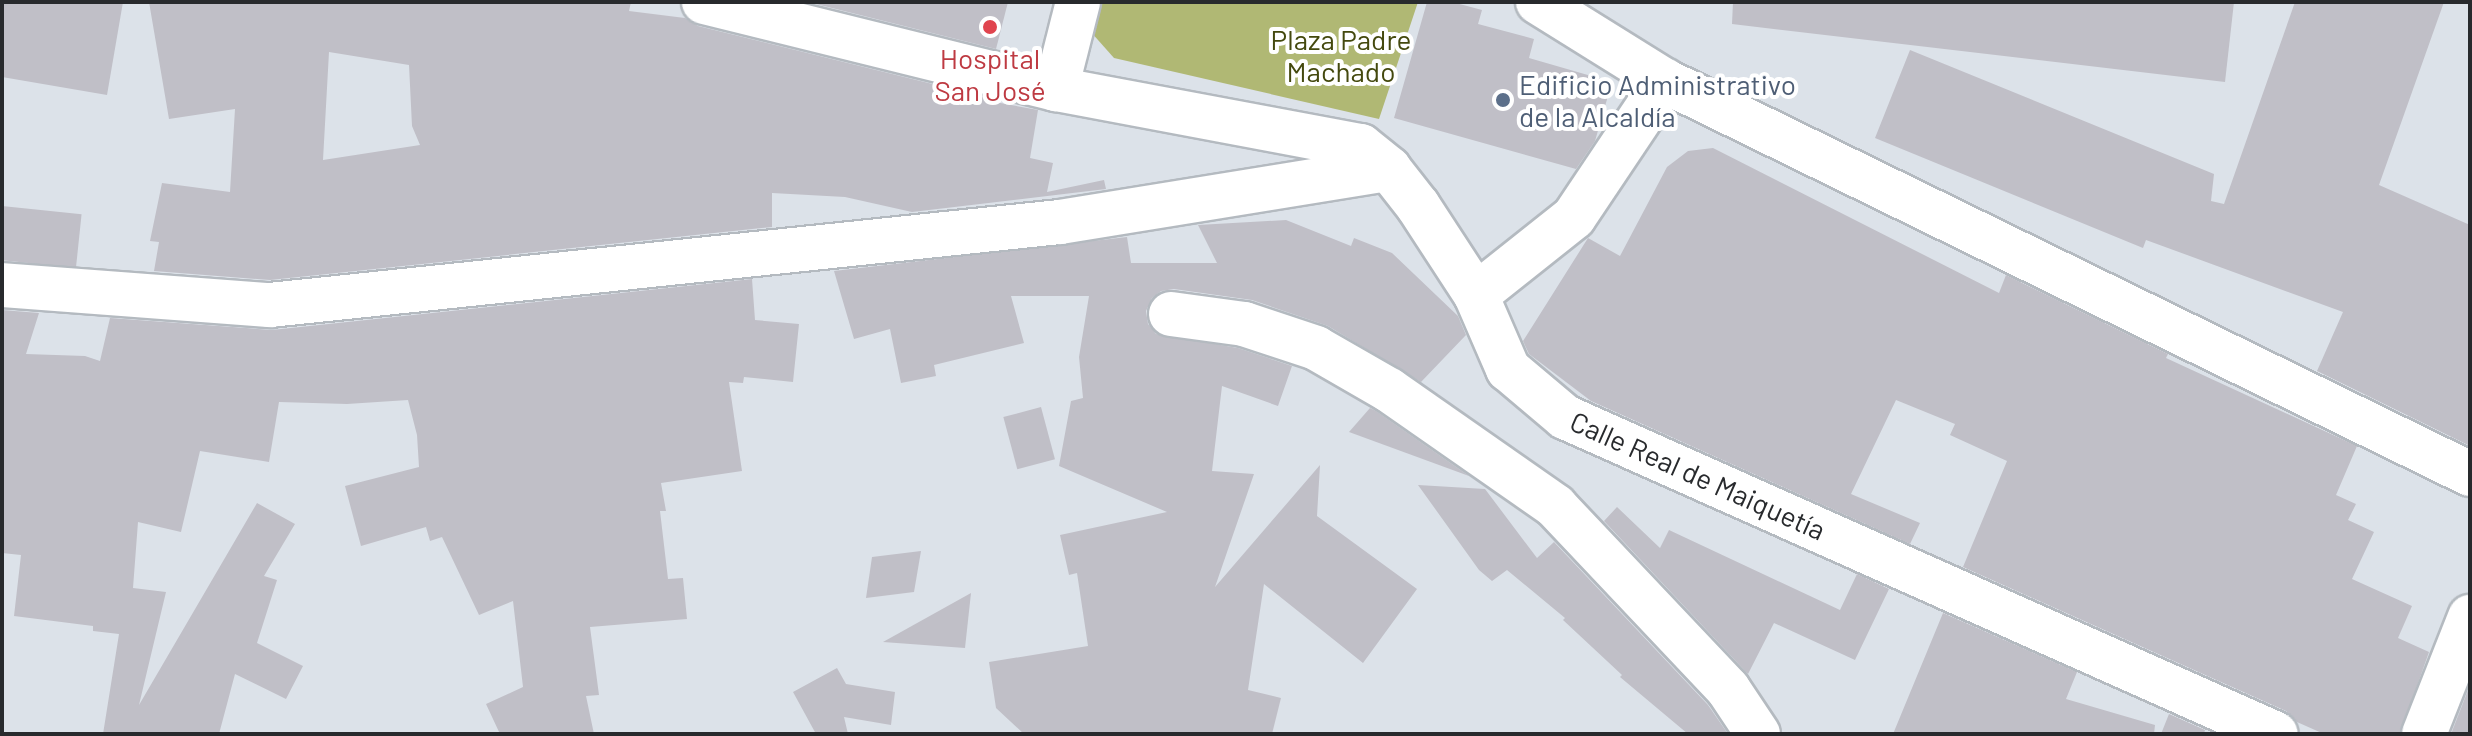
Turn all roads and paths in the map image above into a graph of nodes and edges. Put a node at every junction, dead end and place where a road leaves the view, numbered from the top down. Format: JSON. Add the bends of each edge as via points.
{"nodes":[{"id":1,"x":704,"y":2,"type":"edge"},
{"id":2,"x":1078,"y":2,"type":"edge"},
{"id":3,"x":1538,"y":2,"type":"edge"},
{"id":4,"x":1665,"y":81,"type":"junction"},
{"id":5,"x":1056,"y":89,"type":"junction"},
{"id":6,"x":1389,"y":169,"type":"junction"},
{"id":7,"x":2,"y":285,"type":"edge"},
{"id":8,"x":1476,"y":295,"type":"junction"},
{"id":9,"x":1171,"y":314,"type":"dead end"},
{"id":10,"x":2470,"y":474,"type":"edge"},
{"id":11,"x":2470,"y":617,"type":"edge"},
{"id":12,"x":1758,"y":734,"type":"edge"},
{"id":13,"x":2276,"y":734,"type":"edge"},
{"id":14,"x":2424,"y":734,"type":"edge"}],
"edges":[{"from":1,"to":5,"type":"street","name":"Calle Real de Maiquetía"},
{"from":2,"to":5,"type":"street"},
{"from":3,"to":4,"type":"street"},
{"from":4,"to":8,"type":"street","via":[[1574,217]]},
{"from":4,"to":10,"type":"street"},
{"from":5,"to":6,"type":"street","name":"Calle Real de Maiquetía","via":[[1361,146]]},
{"from":6,"to":7,"type":"street","via":[[1060,222],[270,305]]},
{"from":6,"to":8,"type":"street","name":"Calle Real de Maiquetía"},
{"from":8,"to":13,"type":"street","name":"Calle Real de Maiquetía","via":[[1508,369],[1565,417]]},
{"from":9,"to":12,"type":"street","via":[[1244,324],[1316,348],[1389,390],[1555,506],[1728,689]]},
{"from":11,"to":14,"type":"street"}]}
